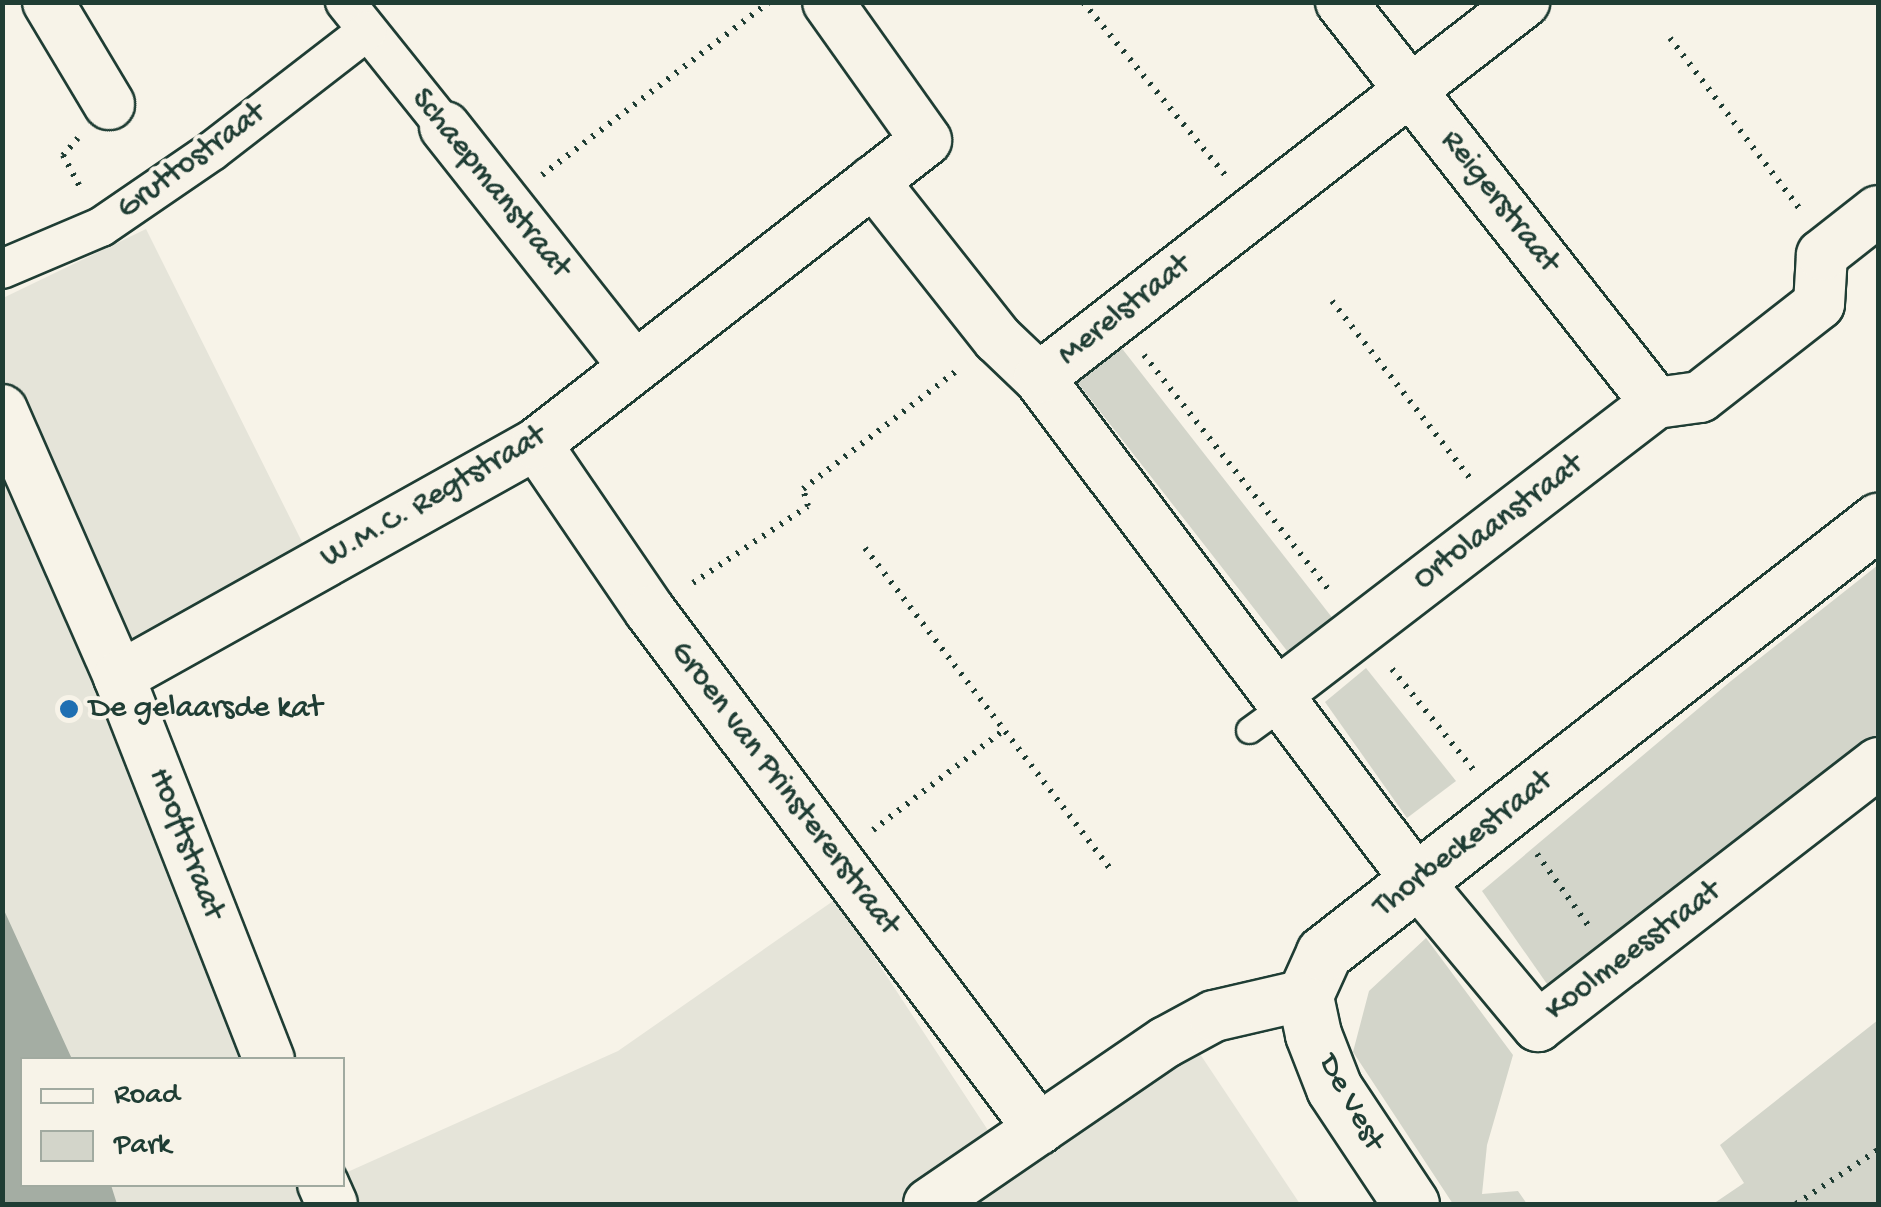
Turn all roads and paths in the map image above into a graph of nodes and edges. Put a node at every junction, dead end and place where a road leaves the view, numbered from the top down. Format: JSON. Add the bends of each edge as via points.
{"nodes":[{"id":1,"x":48,"y":2,"type":"edge"},
{"id":2,"x":769,"y":2,"type":"edge"},
{"id":3,"x":828,"y":2,"type":"edge"},
{"id":4,"x":1083,"y":2,"type":"edge"},
{"id":5,"x":1341,"y":2,"type":"edge"},
{"id":6,"x":1524,"y":2,"type":"edge"},
{"id":7,"x":356,"y":17,"type":"edge"},
{"id":8,"x":1670,"y":38,"type":"dead end"},
{"id":9,"x":1411,"y":90,"type":"junction"},
{"id":10,"x":108,"y":104,"type":"joint"},
{"id":11,"x":446,"y":127,"type":"joint"},
{"id":12,"x":873,"y":180,"type":"junction"},
{"id":13,"x":506,"y":203,"type":"junction"},
{"id":14,"x":1254,"y":210,"type":"junction"},
{"id":15,"x":1878,"y":210,"type":"edge"},
{"id":16,"x":101,"y":227,"type":"junction"},
{"id":17,"x":1830,"y":249,"type":"junction"},
{"id":18,"x":2,"y":269,"type":"edge"},
{"id":19,"x":1332,"y":301,"type":"dead end"},
{"id":20,"x":998,"y":339,"type":"junction"},
{"id":21,"x":634,"y":366,"type":"junction"},
{"id":22,"x":1039,"y":378,"type":"junction"},
{"id":23,"x":1656,"y":403,"type":"junction"},
{"id":24,"x":2,"y":410,"type":"edge"},
{"id":25,"x":536,"y":444,"type":"junction"},
{"id":26,"x":1503,"y":520,"type":"junction"},
{"id":27,"x":1878,"y":521,"type":"edge"},
{"id":28,"x":865,"y":548,"type":"dead end"},
{"id":29,"x":650,"y":612,"type":"junction"},
{"id":30,"x":119,"y":676,"type":"junction"},
{"id":31,"x":1271,"y":709,"type":"junction"},
{"id":32,"x":1004,"y":730,"type":"junction"},
{"id":33,"x":1878,"y":762,"type":"edge"},
{"id":34,"x":836,"y":858,"type":"junction"},
{"id":35,"x":1112,"y":871,"type":"dead end"},
{"id":36,"x":1417,"y":881,"type":"junction"},
{"id":37,"x":1305,"y":996,"type":"junction"},
{"id":38,"x":268,"y":1057,"type":"edge"},
{"id":39,"x":1039,"y":1129,"type":"junction"},
{"id":40,"x":1878,"y":1150,"type":"edge"},
{"id":41,"x":929,"y":1204,"type":"edge"},
{"id":42,"x":1412,"y":1204,"type":"edge"},
{"id":43,"x":1796,"y":1204,"type":"edge"}],
"edges":[{"from":1,"to":10,"type":"street"},
{"from":2,"to":13,"type":"path"},
{"from":3,"to":12,"type":"street","name":"W.M.C. Regtstraat","via":[[926,140]]},
{"from":4,"to":14,"type":"path"},
{"from":5,"to":9,"type":"street","name":"Reigerstraat"},
{"from":6,"to":9,"type":"street","name":"Merelstraat"},
{"from":7,"to":11,"type":"street","name":"Schaepmanstraat"},
{"from":7,"to":16,"type":"street","name":"Gruttostraat","via":[[212,151]]},
{"from":8,"to":17,"type":"path"},
{"from":9,"to":14,"type":"street","name":"Merelstraat"},
{"from":9,"to":23,"type":"street","name":"Reigerstraat"},
{"from":10,"to":16,"type":"path","via":[[63,155]]},
{"from":11,"to":13,"type":"street","name":"Schaepmanstraat"},
{"from":12,"to":20,"type":"street"},
{"from":12,"to":21,"type":"street","name":"W.M.C. Regtstraat"},
{"from":13,"to":21,"type":"street","name":"Schaepmanstraat"},
{"from":14,"to":22,"type":"street","name":"Merelstraat"},
{"from":15,"to":17,"type":"street"},
{"from":16,"to":18,"type":"street","name":"Gruttostraat"},
{"from":17,"to":23,"type":"street","name":"Ortolaanstraat","via":[[1822,255],[1819,304],[1700,397]]},
{"from":19,"to":26,"type":"path"},
{"from":20,"to":22,"type":"street"},
{"from":20,"to":29,"type":"path","via":[[803,489],[808,506]]},
{"from":21,"to":25,"type":"street","name":"W.M.C. Regtstraat"},
{"from":22,"to":31,"type":"street","name":"Merelstraat"},
{"from":23,"to":26,"type":"street","name":"Ortolaanstraat"},
{"from":24,"to":30,"type":"street","name":"Hooftstraat"},
{"from":25,"to":29,"type":"street","name":"Groen van Prinstererstraat"},
{"from":25,"to":30,"type":"street","name":"W.M.C. Regtstraat"},
{"from":26,"to":31,"type":"street","name":"Ortolaanstraat"},
{"from":27,"to":36,"type":"street","name":"Thorbeckestraat"},
{"from":28,"to":32,"type":"path"},
{"from":29,"to":34,"type":"street","name":"Groen van Prinstererstraat"},
{"from":30,"to":38,"type":"street","name":"Hooftstraat"},
{"from":31,"to":36,"type":"street"},
{"from":32,"to":34,"type":"path"},
{"from":32,"to":35,"type":"path"},
{"from":33,"to":36,"type":"street","name":"Koolmeesstraat","via":[[1538,1026]]},
{"from":34,"to":39,"type":"street","name":"Groen van Prinstererstraat"},
{"from":36,"to":37,"type":"street","name":"Thorbeckestraat","via":[[1324,953]]},
{"from":37,"to":39,"type":"street","via":[[1214,1016]]},
{"from":37,"to":42,"type":"street","name":"De Vest","via":[[1334,1088]]},
{"from":39,"to":41,"type":"street"},
{"from":40,"to":43,"type":"path"}]}
